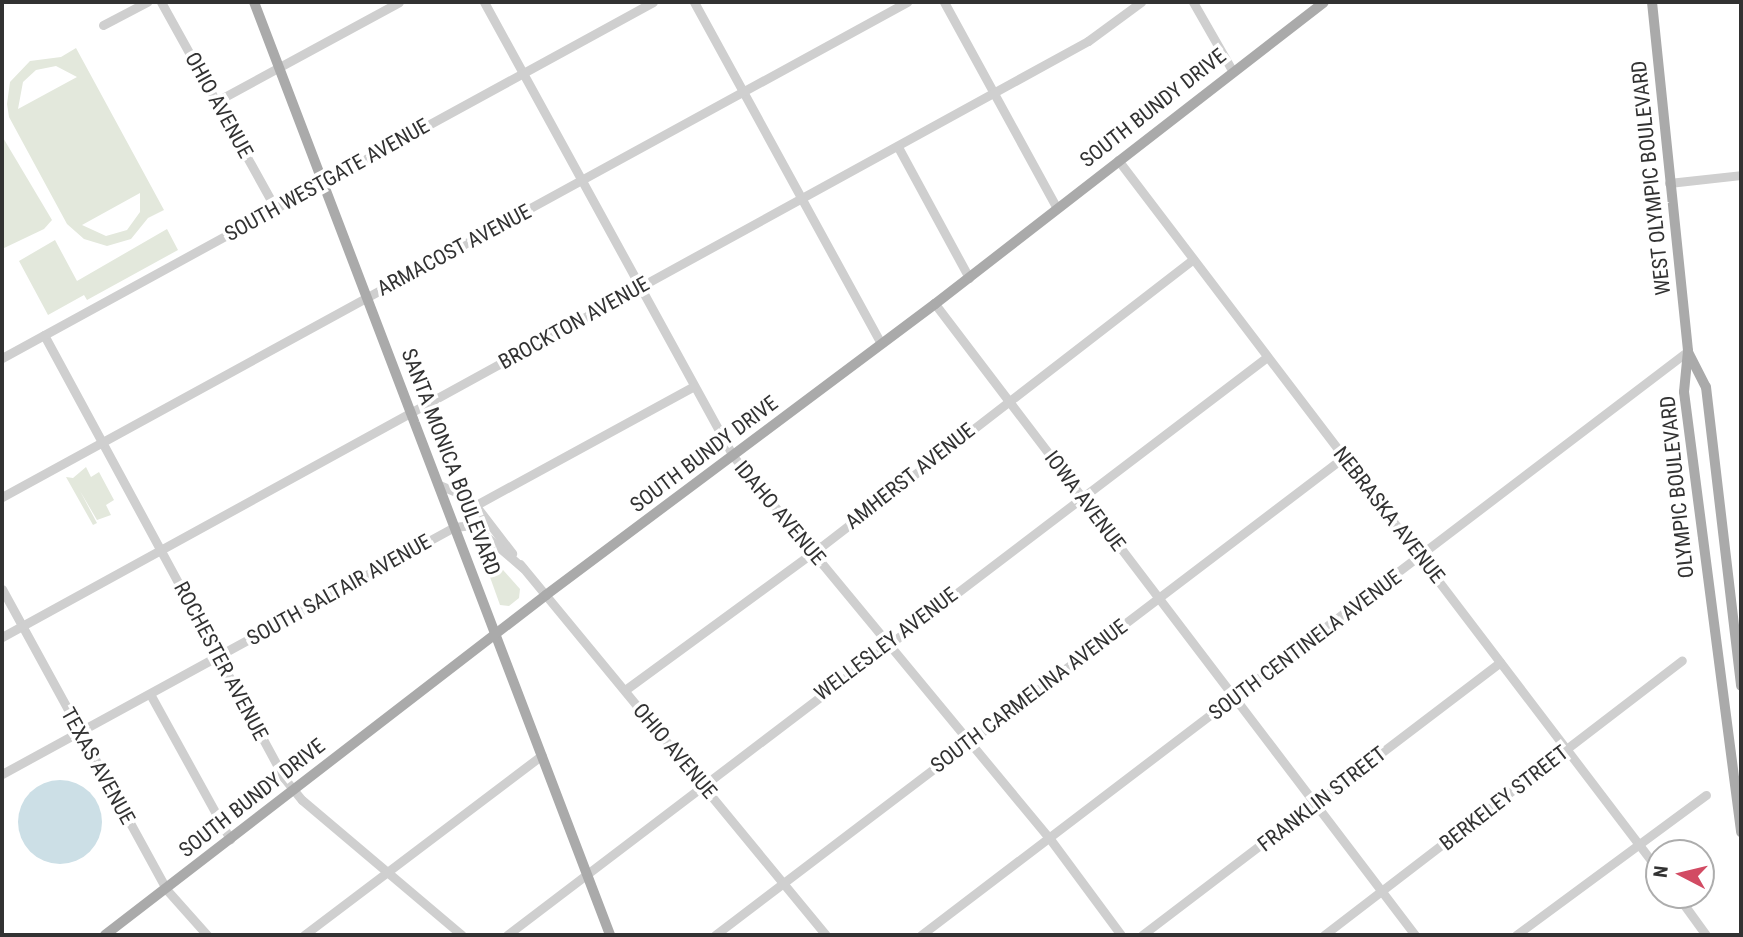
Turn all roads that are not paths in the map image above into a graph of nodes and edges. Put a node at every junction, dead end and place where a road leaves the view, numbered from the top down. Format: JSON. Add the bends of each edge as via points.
{"nodes":[{"id":1,"x":147,"y":2,"type":"edge"},
{"id":2,"x":161,"y":2,"type":"edge"},
{"id":3,"x":254,"y":2,"type":"edge"},
{"id":4,"x":399,"y":2,"type":"edge"},
{"id":5,"x":484,"y":2,"type":"edge"},
{"id":6,"x":653,"y":2,"type":"edge"},
{"id":7,"x":694,"y":2,"type":"edge"},
{"id":8,"x":907,"y":2,"type":"edge"},
{"id":9,"x":944,"y":2,"type":"edge"},
{"id":10,"x":1141,"y":2,"type":"edge"},
{"id":11,"x":1193,"y":2,"type":"edge"},
{"id":12,"x":1324,"y":2,"type":"edge"},
{"id":13,"x":1652,"y":2,"type":"edge"},
{"id":14,"x":103,"y":25,"type":"dead end"},
{"id":15,"x":279,"y":67,"type":"junction"},
{"id":16,"x":1232,"y":70,"type":"junction"},
{"id":17,"x":523,"y":73,"type":"junction"},
{"id":18,"x":743,"y":91,"type":"junction"},
{"id":19,"x":994,"y":93,"type":"junction"},
{"id":20,"x":217,"y":101,"type":"junction"},
{"id":21,"x":898,"y":146,"type":"junction"},
{"id":22,"x":1118,"y":160,"type":"junction"},
{"id":23,"x":1741,"y":174,"type":"edge"},
{"id":24,"x":583,"y":180,"type":"junction"},
{"id":25,"x":323,"y":182,"type":"junction"},
{"id":26,"x":1669,"y":183,"type":"junction"},
{"id":27,"x":801,"y":199,"type":"junction"},
{"id":28,"x":275,"y":208,"type":"junction"},
{"id":29,"x":1057,"y":208,"type":"junction"},
{"id":30,"x":1193,"y":259,"type":"junction"},
{"id":31,"x":969,"y":278,"type":"junction"},
{"id":32,"x":639,"y":286,"type":"junction"},
{"id":33,"x":367,"y":297,"type":"junction"},
{"id":34,"x":935,"y":304,"type":"junction"},
{"id":35,"x":44,"y":335,"type":"junction"},
{"id":36,"x":881,"y":343,"type":"junction"},
{"id":37,"x":1688,"y":351,"type":"junction"},
{"id":38,"x":1267,"y":356,"type":"junction"},
{"id":39,"x":2,"y":358,"type":"edge"},
{"id":40,"x":694,"y":386,"type":"junction"},
{"id":41,"x":1008,"y":399,"type":"junction"},
{"id":42,"x":411,"y":412,"type":"junction"},
{"id":43,"x":102,"y":442,"type":"junction"},
{"id":44,"x":733,"y":456,"type":"junction"},
{"id":45,"x":1344,"y":457,"type":"junction"},
{"id":46,"x":439,"y":485,"type":"junction"},
{"id":47,"x":2,"y":497,"type":"edge"},
{"id":48,"x":1081,"y":497,"type":"junction"},
{"id":49,"x":476,"y":505,"type":"junction"},
{"id":50,"x":454,"y":527,"type":"junction"},
{"id":51,"x":160,"y":548,"type":"junction"},
{"id":52,"x":811,"y":551,"type":"junction"},
{"id":53,"x":1421,"y":556,"type":"junction"},
{"id":54,"x":523,"y":569,"type":"junction"},
{"id":55,"x":2,"y":589,"type":"edge"},
{"id":56,"x":546,"y":595,"type":"junction"},
{"id":57,"x":1159,"y":597,"type":"junction"},
{"id":58,"x":22,"y":626,"type":"junction"},
{"id":59,"x":496,"y":636,"type":"junction"},
{"id":60,"x":2,"y":637,"type":"edge"},
{"id":61,"x":888,"y":643,"type":"junction"},
{"id":62,"x":219,"y":656,"type":"junction"},
{"id":63,"x":1682,"y":660,"type":"dead end"},
{"id":64,"x":1500,"y":662,"type":"junction"},
{"id":65,"x":1741,"y":686,"type":"edge"},
{"id":66,"x":625,"y":690,"type":"junction"},
{"id":67,"x":150,"y":694,"type":"junction"},
{"id":68,"x":1235,"y":698,"type":"junction"},
{"id":69,"x":79,"y":734,"type":"junction"},
{"id":70,"x":969,"y":741,"type":"junction"},
{"id":71,"x":1568,"y":749,"type":"junction"},
{"id":72,"x":542,"y":755,"type":"junction"},
{"id":73,"x":2,"y":775,"type":"edge"},
{"id":74,"x":703,"y":784,"type":"junction"},
{"id":75,"x":293,"y":790,"type":"junction"},
{"id":76,"x":1706,"y":795,"type":"dead end"},
{"id":77,"x":1316,"y":804,"type":"junction"},
{"id":78,"x":1741,"y":832,"type":"edge"},
{"id":79,"x":230,"y":839,"type":"junction"},
{"id":80,"x":1050,"y":839,"type":"junction"},
{"id":81,"x":1639,"y":844,"type":"junction"},
{"id":82,"x":1645,"y":852,"type":"edge"},
{"id":83,"x":387,"y":872,"type":"junction"},
{"id":84,"x":587,"y":874,"type":"junction"},
{"id":85,"x":783,"y":883,"type":"junction"},
{"id":86,"x":166,"y":889,"type":"junction"},
{"id":87,"x":1382,"y":891,"type":"junction"},
{"id":88,"x":1687,"y":909,"type":"edge"},
{"id":89,"x":105,"y":935,"type":"edge"},
{"id":90,"x":207,"y":935,"type":"edge"},
{"id":91,"x":304,"y":935,"type":"edge"},
{"id":92,"x":462,"y":935,"type":"edge"},
{"id":93,"x":507,"y":935,"type":"edge"},
{"id":94,"x":610,"y":935,"type":"edge"},
{"id":95,"x":715,"y":935,"type":"edge"},
{"id":96,"x":826,"y":935,"type":"edge"},
{"id":97,"x":921,"y":935,"type":"edge"},
{"id":98,"x":1121,"y":935,"type":"edge"},
{"id":99,"x":1142,"y":935,"type":"edge"},
{"id":100,"x":1324,"y":935,"type":"edge"},
{"id":101,"x":1415,"y":935,"type":"edge"},
{"id":102,"x":1516,"y":935,"type":"edge"},
{"id":103,"x":1706,"y":935,"type":"edge"}],
"edges":[{"from":1,"to":14,"type":"street"},
{"from":2,"to":20,"type":"street","name":"OHIO AVENUE"},
{"from":3,"to":15,"type":"main road","name":"SANTA MONICA BOULEVARD"},
{"from":4,"to":15,"type":"street"},
{"from":5,"to":17,"type":"street","name":"IDAHO AVENUE"},
{"from":6,"to":17,"type":"street","name":"SOUTH WESTGATE AVENUE"},
{"from":7,"to":18,"type":"street"},
{"from":8,"to":18,"type":"street","name":"ARMACOST AVENUE"},
{"from":9,"to":19,"type":"street"},
{"from":10,"to":19,"type":"street","name":"BROCKTON AVENUE","via":[[1088,41]]},
{"from":11,"to":16,"type":"street"},
{"from":12,"to":16,"type":"main road","name":"SOUTH BUNDY DRIVE"},
{"from":13,"to":26,"type":"main road","name":"WEST OLYMPIC BOULEVARD"},
{"from":15,"to":20,"type":"street"},
{"from":15,"to":25,"type":"main road","name":"SANTA MONICA BOULEVARD"},
{"from":16,"to":22,"type":"main road","name":"SOUTH BUNDY DRIVE"},
{"from":17,"to":24,"type":"street","name":"IDAHO AVENUE"},
{"from":17,"to":25,"type":"street","name":"SOUTH WESTGATE AVENUE"},
{"from":18,"to":24,"type":"street","name":"ARMACOST AVENUE"},
{"from":18,"to":27,"type":"street"},
{"from":19,"to":21,"type":"street","name":"BROCKTON AVENUE"},
{"from":19,"to":29,"type":"street"},
{"from":20,"to":28,"type":"street","name":"OHIO AVENUE"},
{"from":21,"to":27,"type":"street","name":"BROCKTON AVENUE"},
{"from":21,"to":31,"type":"street"},
{"from":22,"to":29,"type":"main road","name":"SOUTH BUNDY DRIVE"},
{"from":22,"to":30,"type":"street","name":"NEBRASKA AVENUE"},
{"from":23,"to":26,"type":"street"},
{"from":24,"to":32,"type":"street","name":"IDAHO AVENUE"},
{"from":24,"to":33,"type":"street","name":"ARMACOST AVENUE"},
{"from":25,"to":28,"type":"street","name":"SOUTH WESTGATE AVENUE"},
{"from":25,"to":33,"type":"main road","name":"SANTA MONICA BOULEVARD"},
{"from":26,"to":37,"type":"main road","name":"WEST OLYMPIC BOULEVARD"},
{"from":27,"to":32,"type":"street","name":"BROCKTON AVENUE"},
{"from":27,"to":36,"type":"street"},
{"from":28,"to":35,"type":"street","name":"SOUTH WESTGATE AVENUE"},
{"from":29,"to":31,"type":"main road","name":"SOUTH BUNDY DRIVE"},
{"from":30,"to":38,"type":"street","name":"NEBRASKA AVENUE"},
{"from":30,"to":41,"type":"street","name":"AMHERST AVENUE"},
{"from":31,"to":34,"type":"main road","name":"SOUTH BUNDY DRIVE"},
{"from":32,"to":40,"type":"street","name":"IDAHO AVENUE"},
{"from":32,"to":42,"type":"street","name":"BROCKTON AVENUE"},
{"from":33,"to":42,"type":"main road","name":"SANTA MONICA BOULEVARD"},
{"from":33,"to":43,"type":"street","name":"ARMACOST AVENUE"},
{"from":34,"to":36,"type":"main road","name":"SOUTH BUNDY DRIVE"},
{"from":34,"to":41,"type":"street","name":"IOWA AVENUE"},
{"from":35,"to":39,"type":"street","name":"SOUTH WESTGATE AVENUE"},
{"from":35,"to":43,"type":"street","name":"ROCHESTER AVENUE"},
{"from":36,"to":44,"type":"main road","name":"SOUTH BUNDY DRIVE"},
{"from":37,"to":53,"type":"street","name":"SOUTH CENTINELA AVENUE"},
{"from":37,"to":65,"type":"main road","name":"OLYMPIC BOULEVARD","via":[[1706,387]]},
{"from":37,"to":78,"type":"main road","name":"OLYMPIC BOULEVARD","via":[[1684,392]]},
{"from":38,"to":45,"type":"street","name":"NEBRASKA AVENUE"},
{"from":38,"to":48,"type":"street","name":"WELLESLEY AVENUE"},
{"from":40,"to":44,"type":"street","name":"IDAHO AVENUE"},
{"from":40,"to":49,"type":"street"},
{"from":41,"to":48,"type":"street","name":"IOWA AVENUE"},
{"from":41,"to":52,"type":"street","name":"AMHERST AVENUE"},
{"from":42,"to":46,"type":"main road","name":"SANTA MONICA BOULEVARD"},
{"from":42,"to":51,"type":"street","name":"BROCKTON AVENUE"},
{"from":43,"to":47,"type":"street","name":"ARMACOST AVENUE"},
{"from":43,"to":51,"type":"street","name":"ROCHESTER AVENUE"},
{"from":44,"to":52,"type":"street","name":"IDAHO AVENUE"},
{"from":44,"to":56,"type":"main road","name":"SOUTH BUNDY DRIVE"},
{"from":45,"to":53,"type":"street","name":"NEBRASKA AVENUE"},
{"from":45,"to":57,"type":"street","name":"SOUTH CARMELINA AVENUE"},
{"from":46,"to":49,"type":"street","name":"OHIO AVENUE","via":[[462,491]]},
{"from":46,"to":50,"type":"main road","name":"SANTA MONICA BOULEVARD"},
{"from":48,"to":57,"type":"street","name":"IOWA AVENUE"},
{"from":48,"to":61,"type":"street","name":"WELLESLEY AVENUE"},
{"from":49,"to":54,"type":"street","name":"OHIO AVENUE"},
{"from":50,"to":54,"type":"street","name":"OHIO AVENUE","via":[[473,525]]},
{"from":50,"to":59,"type":"main road","name":"SANTA MONICA BOULEVARD"},
{"from":50,"to":62,"type":"street","name":"SOUTH SALTAIR AVENUE"},
{"from":51,"to":58,"type":"street","name":"BROCKTON AVENUE"},
{"from":51,"to":62,"type":"street","name":"ROCHESTER AVENUE"},
{"from":52,"to":61,"type":"street","name":"IDAHO AVENUE"},
{"from":52,"to":66,"type":"street","name":"AMHERST AVENUE"},
{"from":53,"to":64,"type":"street","name":"NEBRASKA AVENUE"},
{"from":53,"to":68,"type":"street","name":"SOUTH CENTINELA AVENUE"},
{"from":54,"to":56,"type":"street","name":"OHIO AVENUE"},
{"from":55,"to":58,"type":"street","name":"TEXAS AVENUE"},
{"from":56,"to":59,"type":"main road","name":"SOUTH BUNDY DRIVE"},
{"from":56,"to":66,"type":"street","name":"OHIO AVENUE"},
{"from":57,"to":68,"type":"street","name":"IOWA AVENUE"},
{"from":57,"to":70,"type":"street","name":"SOUTH CARMELINA AVENUE"},
{"from":58,"to":60,"type":"street","name":"BROCKTON AVENUE"},
{"from":58,"to":69,"type":"street","name":"TEXAS AVENUE"},
{"from":59,"to":72,"type":"main road","name":"SANTA MONICA BOULEVARD"},
{"from":59,"to":75,"type":"main road","name":"SOUTH BUNDY DRIVE"},
{"from":61,"to":70,"type":"street","name":"IDAHO AVENUE"},
{"from":61,"to":74,"type":"street","name":"WELLESLEY AVENUE"},
{"from":62,"to":67,"type":"street","name":"SOUTH SALTAIR AVENUE"},
{"from":62,"to":75,"type":"street","name":"ROCHESTER AVENUE"},
{"from":63,"to":71,"type":"street","name":"BERKELEY STREET"},
{"from":64,"to":71,"type":"street","name":"NEBRASKA AVENUE"},
{"from":64,"to":77,"type":"street","name":"FRANKLIN STREET"},
{"from":66,"to":74,"type":"street","name":"OHIO AVENUE"},
{"from":67,"to":69,"type":"street","name":"SOUTH SALTAIR AVENUE"},
{"from":67,"to":79,"type":"street"},
{"from":68,"to":77,"type":"street","name":"IOWA AVENUE"},
{"from":68,"to":80,"type":"street","name":"SOUTH CENTINELA AVENUE"},
{"from":69,"to":73,"type":"street","name":"SOUTH SALTAIR AVENUE"},
{"from":69,"to":86,"type":"street","name":"TEXAS AVENUE"},
{"from":70,"to":80,"type":"street","name":"IDAHO AVENUE"},
{"from":70,"to":85,"type":"street","name":"SOUTH CARMELINA AVENUE"},
{"from":71,"to":81,"type":"street","name":"NEBRASKA AVENUE"},
{"from":71,"to":87,"type":"street","name":"BERKELEY STREET"},
{"from":72,"to":83,"type":"street"},
{"from":72,"to":84,"type":"main road","name":"SANTA MONICA BOULEVARD"},
{"from":74,"to":84,"type":"street","name":"WELLESLEY AVENUE"},
{"from":74,"to":85,"type":"street","name":"OHIO AVENUE"},
{"from":75,"to":79,"type":"main road","name":"SOUTH BUNDY DRIVE"},
{"from":75,"to":83,"type":"street","name":"ROCHESTER AVENUE"},
{"from":76,"to":81,"type":"street"},
{"from":77,"to":87,"type":"street","name":"IOWA AVENUE"},
{"from":77,"to":99,"type":"street","name":"FRANKLIN STREET"},
{"from":79,"to":86,"type":"main road","name":"SOUTH BUNDY DRIVE"},
{"from":80,"to":97,"type":"street","name":"SOUTH CENTINELA AVENUE"},
{"from":80,"to":98,"type":"street","name":"IDAHO AVENUE"},
{"from":81,"to":82,"type":"street","name":"NEBRASKA AVENUE"},
{"from":81,"to":102,"type":"street"},
{"from":83,"to":91,"type":"street"},
{"from":83,"to":92,"type":"street","name":"ROCHESTER AVENUE"},
{"from":84,"to":93,"type":"street","name":"WELLESLEY AVENUE"},
{"from":84,"to":94,"type":"main road","name":"SANTA MONICA BOULEVARD"},
{"from":85,"to":95,"type":"street","name":"SOUTH CARMELINA AVENUE"},
{"from":85,"to":96,"type":"street","name":"OHIO AVENUE"},
{"from":86,"to":89,"type":"main road","name":"SOUTH BUNDY DRIVE"},
{"from":86,"to":90,"type":"street","name":"TEXAS AVENUE"},
{"from":87,"to":100,"type":"street","name":"BERKELEY STREET"},
{"from":87,"to":101,"type":"street","name":"IOWA AVENUE"},
{"from":88,"to":103,"type":"street"}]}
